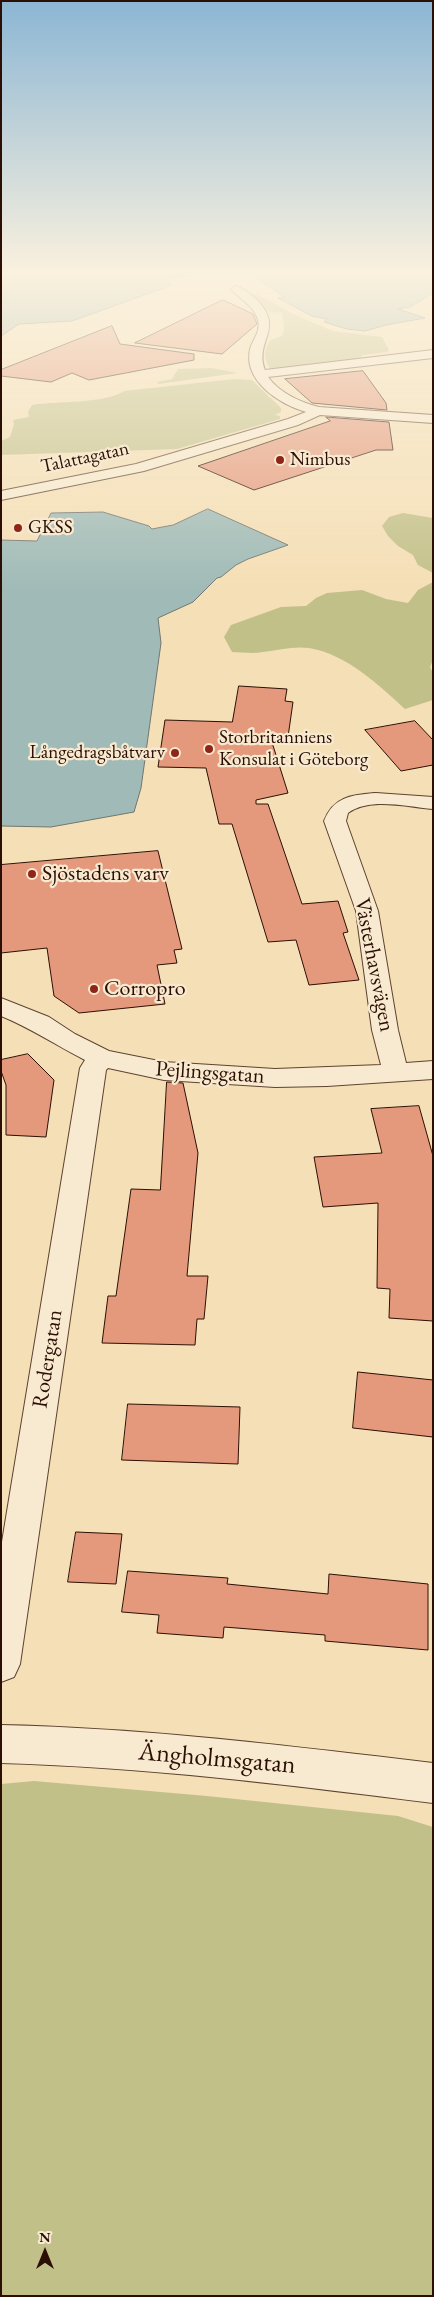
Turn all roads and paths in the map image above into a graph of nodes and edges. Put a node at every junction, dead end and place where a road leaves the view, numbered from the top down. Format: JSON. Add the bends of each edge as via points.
{"nodes":[{"id":1,"x":263,"y":378,"type":"edge"},
{"id":2,"x":319,"y":412,"type":"junction"},
{"id":3,"x":433,"y":419,"type":"edge"},
{"id":4,"x":1,"y":496,"type":"edge"},
{"id":5,"x":433,"y":803,"type":"edge"},
{"id":6,"x":1,"y":1006,"type":"edge"},
{"id":7,"x":102,"y":1058,"type":"junction"},
{"id":8,"x":433,"y":1070,"type":"edge"},
{"id":9,"x":396,"y":1073,"type":"junction"},
{"id":10,"x":1,"y":1664,"type":"edge"},
{"id":11,"x":1,"y":1744,"type":"edge"},
{"id":12,"x":433,"y":1783,"type":"edge"}],
"edges":[{"from":1,"to":2,"type":"street","name":"Talattagatan","via":[[281,396]]},
{"from":2,"to":3,"type":"street","name":"Talattagatan"},
{"from":2,"to":4,"type":"street","name":"Talattagatan","via":[[139,468]]},
{"from":5,"to":9,"type":"street","name":"Västerhavsvägen","via":[[376,799],[353,801],[338,809],[335,821],[367,912],[385,1030]]},
{"from":6,"to":7,"type":"street","name":"Pejlingsgatan","via":[[40,1023]]},
{"from":7,"to":9,"type":"street","name":"Pejlingsgatan","via":[[164,1071],[209,1076],[327,1077]]},
{"from":7,"to":10,"type":"street","name":"Rodergatan","via":[[93,1068]]},
{"from":8,"to":9,"type":"street","name":"Pejlingsgatan"},
{"from":11,"to":12,"type":"street","name":"Ängholmsgatan","via":[[279,1764]]}]}
